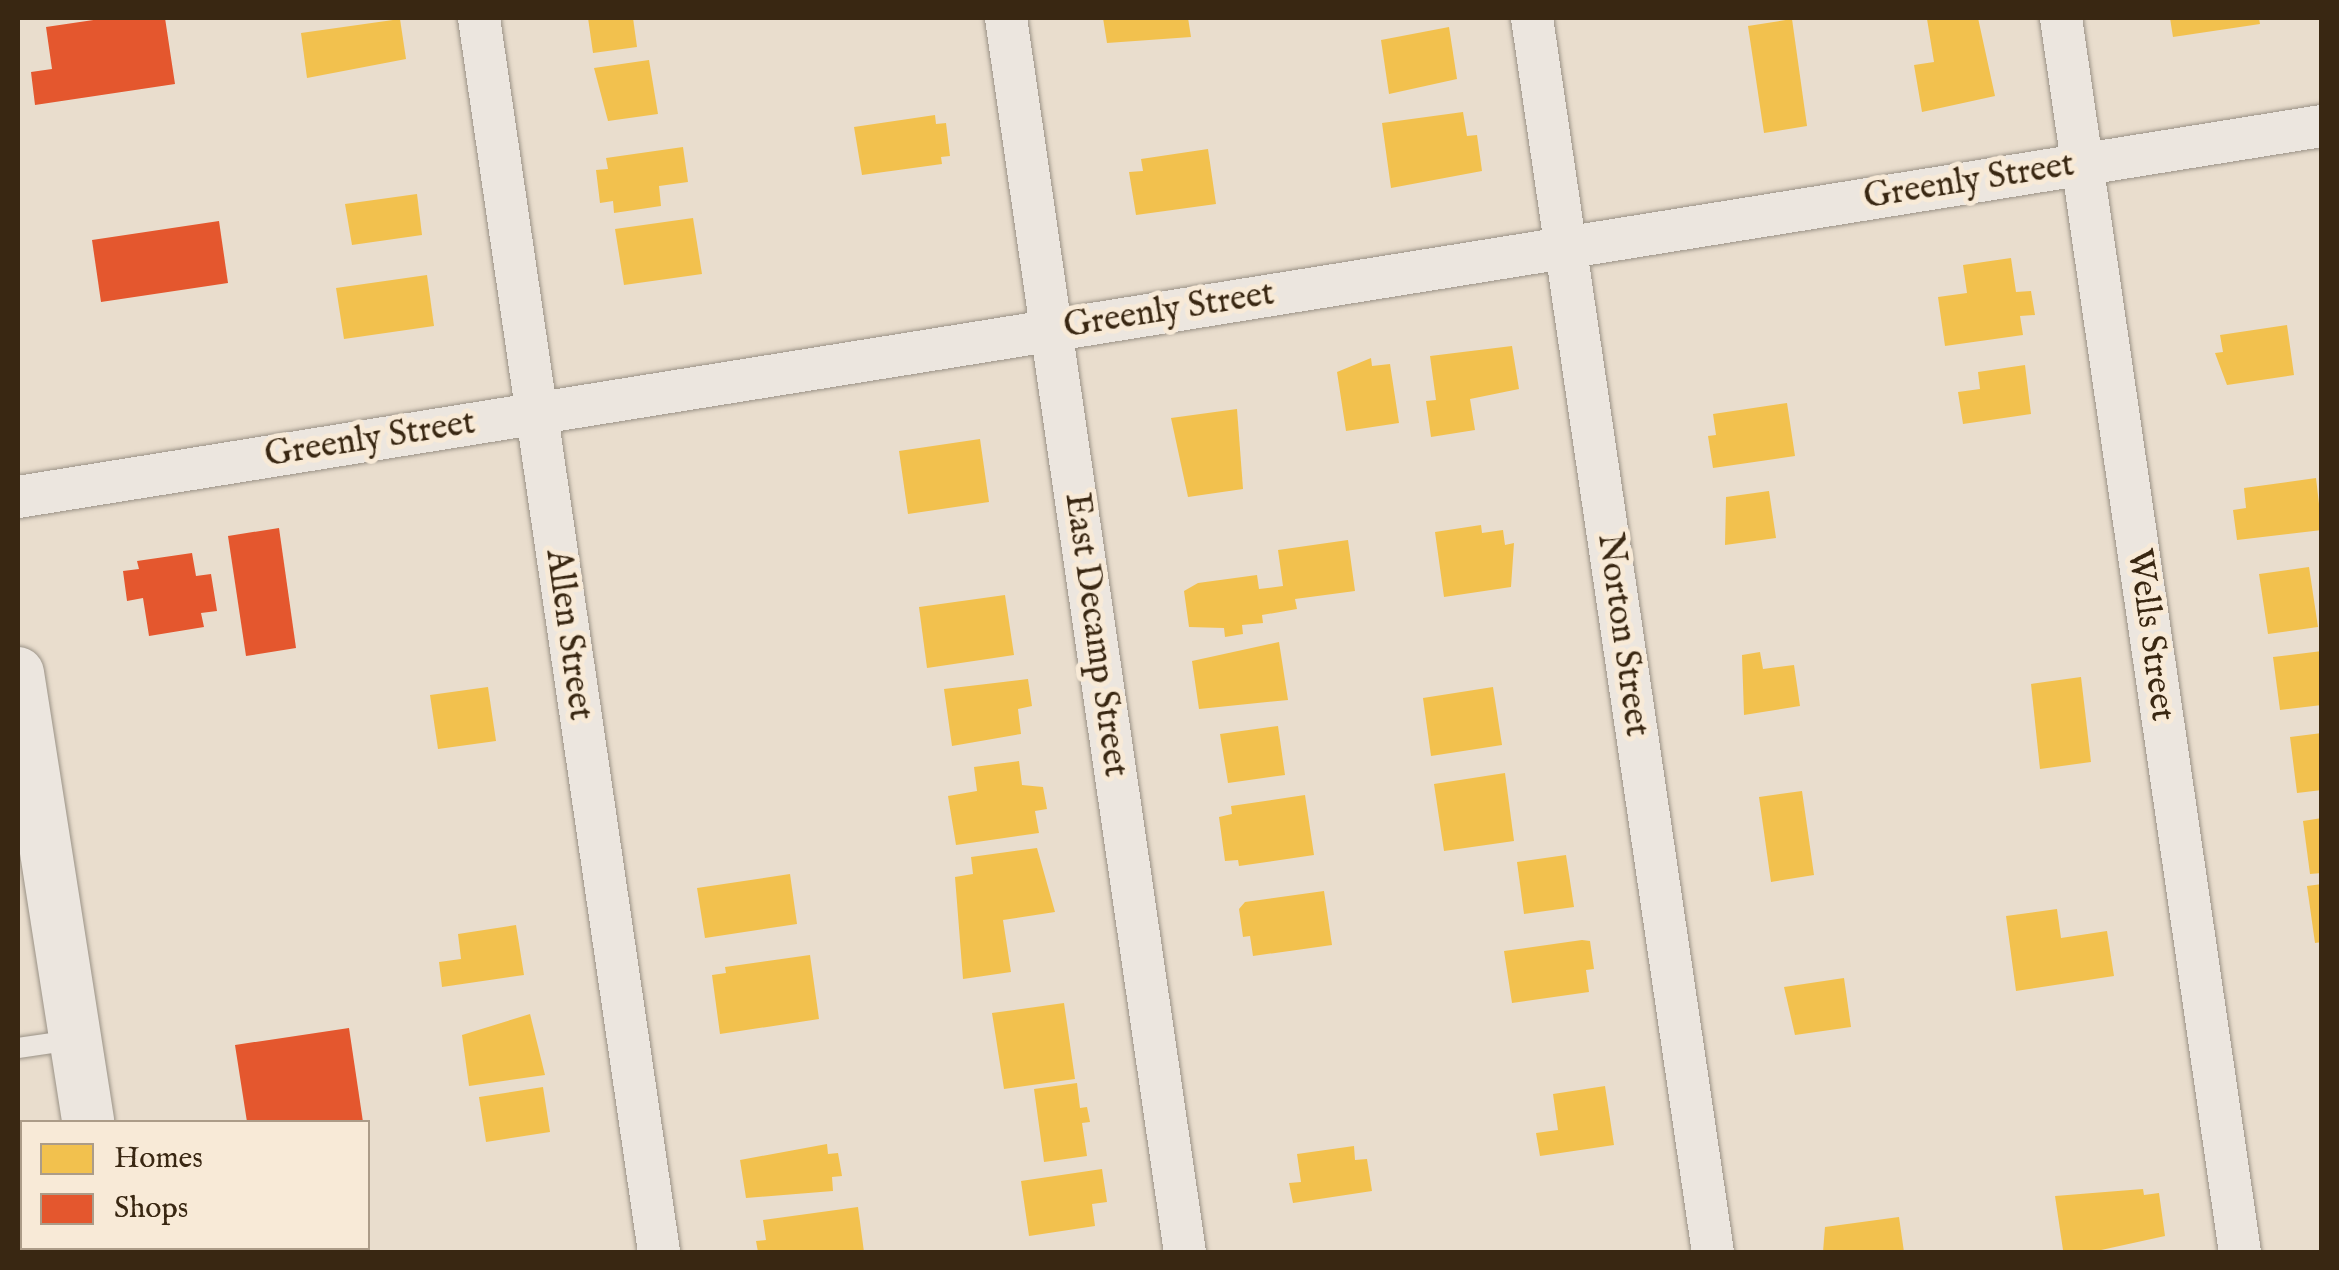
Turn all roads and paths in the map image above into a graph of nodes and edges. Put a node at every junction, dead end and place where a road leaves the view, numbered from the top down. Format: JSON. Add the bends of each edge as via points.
{"nodes":[{"id":1,"x":478,"y":18,"type":"edge"},
{"id":2,"x":1006,"y":18,"type":"edge"},
{"id":3,"x":1532,"y":18,"type":"edge"},
{"id":4,"x":2061,"y":18,"type":"edge"},
{"id":5,"x":2322,"y":126,"type":"edge"},
{"id":6,"x":2082,"y":164,"type":"junction"},
{"id":7,"x":1564,"y":249,"type":"junction"},
{"id":8,"x":1050,"y":330,"type":"junction"},
{"id":9,"x":536,"y":414,"type":"junction"},
{"id":10,"x":18,"y":497,"type":"edge"},
{"id":11,"x":18,"y":672,"type":"edge"},
{"id":12,"x":75,"y":1040,"type":"junction"},
{"id":13,"x":18,"y":1048,"type":"edge"},
{"id":14,"x":88,"y":1120,"type":"edge"},
{"id":15,"x":658,"y":1252,"type":"edge"},
{"id":16,"x":1184,"y":1252,"type":"edge"},
{"id":17,"x":1713,"y":1252,"type":"edge"},
{"id":18,"x":2240,"y":1252,"type":"edge"}],
"edges":[{"from":1,"to":9,"type":"street","name":"Allen Street"},
{"from":2,"to":8,"type":"street","name":"East Decamp Street"},
{"from":3,"to":7,"type":"street","name":"Norton Street"},
{"from":4,"to":6,"type":"street","name":"Wells Street"},
{"from":5,"to":6,"type":"street","name":"Greenly Street"},
{"from":6,"to":7,"type":"street","name":"Greenly Street"},
{"from":6,"to":18,"type":"street","name":"Wells Street"},
{"from":7,"to":8,"type":"street","name":"Greenly Street"},
{"from":7,"to":17,"type":"street","name":"Norton Street"},
{"from":8,"to":9,"type":"street","name":"Greenly Street"},
{"from":8,"to":16,"type":"street","name":"East Decamp Street"},
{"from":9,"to":10,"type":"street","name":"Greenly Street"},
{"from":9,"to":15,"type":"street","name":"Allen Street"},
{"from":11,"to":12,"type":"street"},
{"from":12,"to":13,"type":"lane"},
{"from":12,"to":14,"type":"street"}]}
